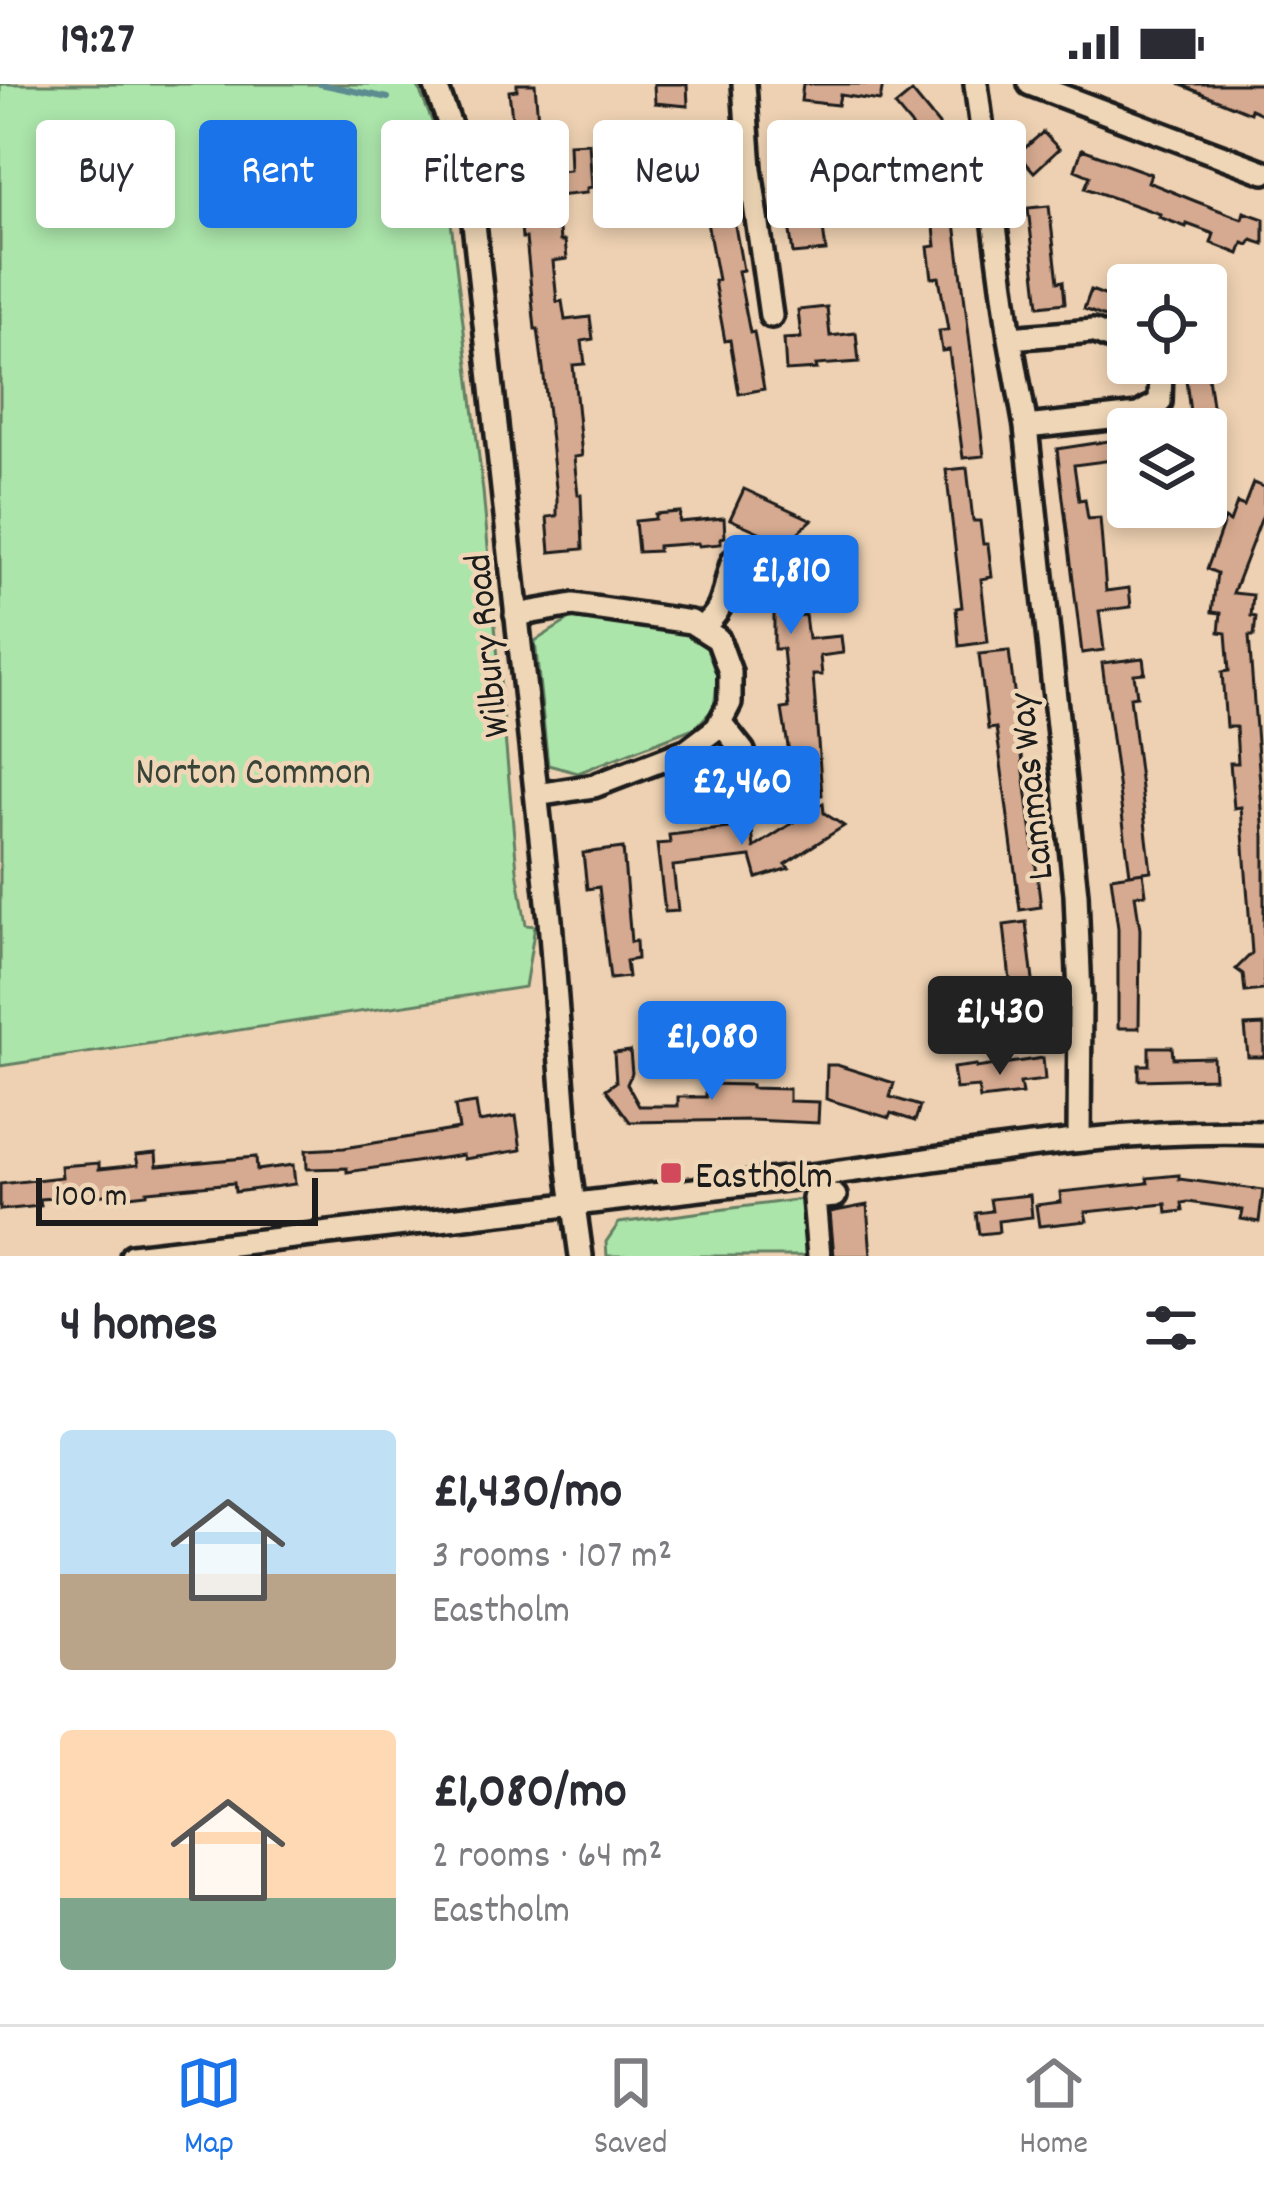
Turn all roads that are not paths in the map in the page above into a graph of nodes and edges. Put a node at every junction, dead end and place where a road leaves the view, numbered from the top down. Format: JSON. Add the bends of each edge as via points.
{"nodes":[{"id":1,"x":434,"y":84,"type":"edge"},
{"id":2,"x":744,"y":84,"type":"edge"},
{"id":3,"x":976,"y":84,"type":"edge"},
{"id":4,"x":1030,"y":84,"type":"edge"},
{"id":5,"x":1264,"y":172,"type":"edge"},
{"id":6,"x":771,"y":316,"type":"dead end"},
{"id":7,"x":1107,"y":336,"type":"edge"},
{"id":8,"x":1010,"y":338,"type":"junction"},
{"id":9,"x":1161,"y":384,"type":"edge"},
{"id":10,"x":1026,"y":428,"type":"junction"},
{"id":11,"x":733,"y":561,"type":"dead end"},
{"id":12,"x":516,"y":615,"type":"junction"},
{"id":13,"x":701,"y":628,"type":"junction"},
{"id":14,"x":720,"y":722,"type":"junction"},
{"id":15,"x":763,"y":793,"type":"dead end"},
{"id":16,"x":536,"y":795,"type":"junction"},
{"id":17,"x":1264,"y":1133,"type":"edge"},
{"id":18,"x":1079,"y":1140,"type":"junction"},
{"id":19,"x":835,"y":1196,"type":"dead end"},
{"id":20,"x":574,"y":1206,"type":"junction"},
{"id":21,"x":132,"y":1256,"type":"edge"},
{"id":22,"x":581,"y":1256,"type":"edge"},
{"id":23,"x":819,"y":1256,"type":"edge"}],
"edges":[{"from":1,"to":12,"type":"street","name":"Wilbury Road","via":[[470,196]]},
{"from":2,"to":6,"type":"street"},
{"from":3,"to":8,"type":"street","name":"Lammas Way"},
{"from":4,"to":5,"type":"street"},
{"from":7,"to":8,"type":"street"},
{"from":8,"to":10,"type":"street","name":"Lammas Way"},
{"from":9,"to":10,"type":"street","via":[[1160,402],[1138,415]]},
{"from":10,"to":18,"type":"street","name":"Lammas Way","via":[[1076,893]]},
{"from":11,"to":13,"type":"street","via":[[723,607]]},
{"from":12,"to":13,"type":"street","via":[[573,605]]},
{"from":12,"to":16,"type":"street","name":"Wilbury Road"},
{"from":13,"to":14,"type":"street","via":[[718,639],[730,672],[730,703]]},
{"from":14,"to":15,"type":"street"},
{"from":14,"to":16,"type":"street","via":[[688,750],[594,786]]},
{"from":16,"to":20,"type":"street","name":"Wilbury Road"},
{"from":17,"to":18,"type":"street"},
{"from":18,"to":20,"type":"street"},
{"from":19,"to":23,"type":"street","via":[[814,1198]]},
{"from":20,"to":21,"type":"street"},
{"from":20,"to":22,"type":"street","name":"Wilbury Road"}]}
